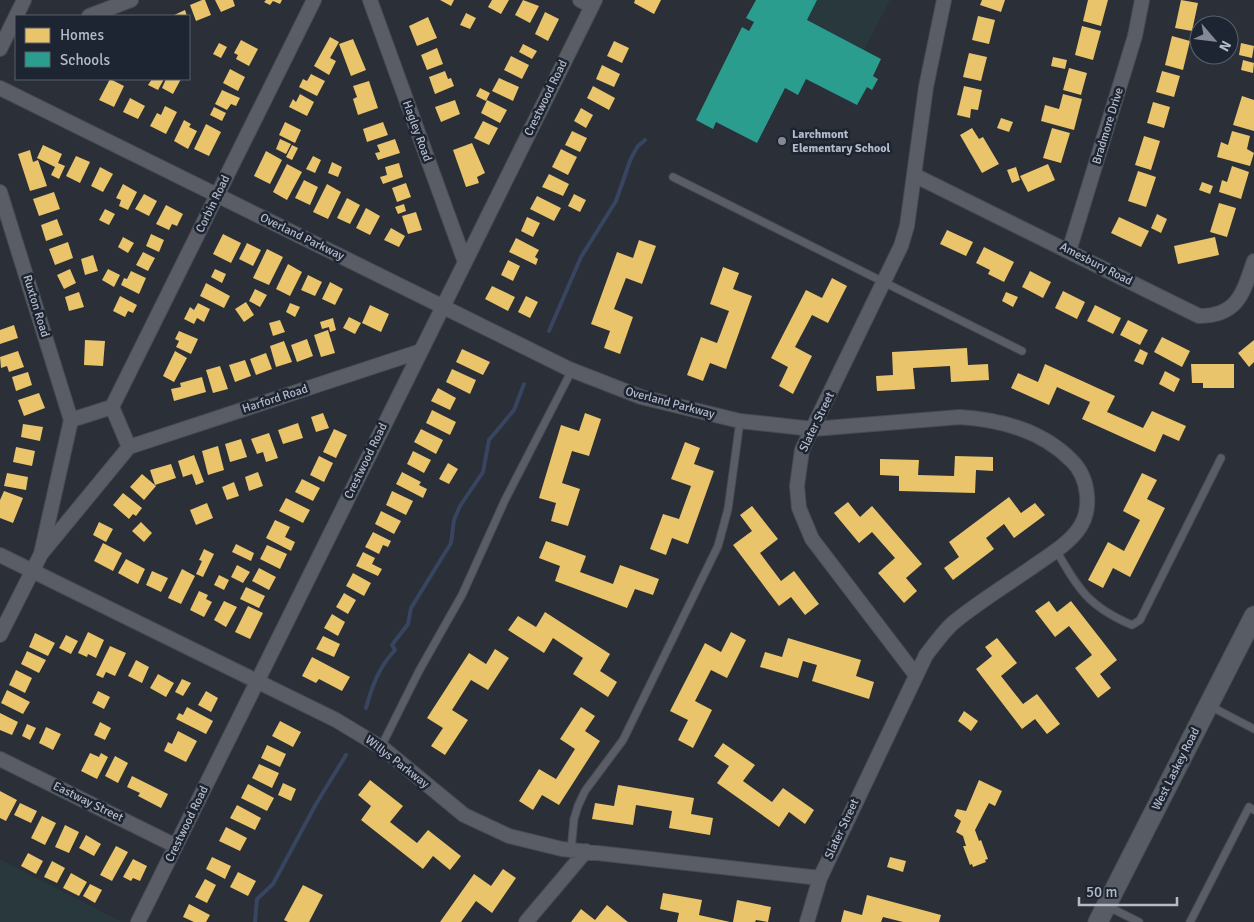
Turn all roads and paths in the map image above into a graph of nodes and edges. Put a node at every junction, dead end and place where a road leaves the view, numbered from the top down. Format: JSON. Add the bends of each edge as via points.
{"nodes":[{"id":1,"x":24,"y":0,"type":"edge"},
{"id":2,"x":131,"y":0,"type":"edge"},
{"id":3,"x":314,"y":0,"type":"edge"},
{"id":4,"x":370,"y":0,"type":"edge"},
{"id":5,"x":944,"y":0,"type":"edge"},
{"id":6,"x":1142,"y":0,"type":"edge"},
{"id":7,"x":589,"y":2,"type":"edge"},
{"id":8,"x":19,"y":15,"type":"edge"},
{"id":9,"x":92,"y":15,"type":"edge"},
{"id":10,"x":13,"y":32,"type":"edge"},
{"id":11,"x":0,"y":49,"type":"edge"},
{"id":12,"x":0,"y":88,"type":"edge"},
{"id":13,"x":914,"y":175,"type":"junction"},
{"id":14,"x":673,"y":177,"type":"dead end"},
{"id":15,"x":0,"y":192,"type":"edge"},
{"id":16,"x":217,"y":195,"type":"junction"},
{"id":17,"x":1069,"y":251,"type":"junction"},
{"id":18,"x":1254,"y":261,"type":"edge"},
{"id":19,"x":465,"y":262,"type":"junction"},
{"id":20,"x":885,"y":284,"type":"junction"},
{"id":21,"x":443,"y":307,"type":"junction"},
{"id":22,"x":421,"y":351,"type":"junction"},
{"id":23,"x":1022,"y":351,"type":"dead end"},
{"id":24,"x":572,"y":370,"type":"junction"},
{"id":25,"x":112,"y":408,"type":"junction"},
{"id":26,"x":71,"y":420,"type":"junction"},
{"id":27,"x":740,"y":420,"type":"junction"},
{"id":28,"x":813,"y":429,"type":"junction"},
{"id":29,"x":129,"y":447,"type":"junction"},
{"id":30,"x":1221,"y":458,"type":"dead end"},
{"id":31,"x":1056,"y":550,"type":"junction"},
{"id":32,"x":40,"y":554,"type":"junction"},
{"id":33,"x":0,"y":555,"type":"edge"},
{"id":34,"x":32,"y":571,"type":"junction"},
{"id":35,"x":1254,"y":616,"type":"edge"},
{"id":36,"x":0,"y":635,"type":"edge"},
{"id":37,"x":915,"y":674,"type":"junction"},
{"id":38,"x":257,"y":682,"type":"junction"},
{"id":39,"x":1209,"y":706,"type":"junction"},
{"id":40,"x":1254,"y":729,"type":"edge"},
{"id":41,"x":381,"y":747,"type":"junction"},
{"id":42,"x":0,"y":759,"type":"edge"},
{"id":43,"x":1254,"y":810,"type":"edge"},
{"id":44,"x":176,"y":846,"type":"junction"},
{"id":45,"x":571,"y":850,"type":"junction"},
{"id":46,"x":586,"y":851,"type":"junction"},
{"id":47,"x":820,"y":878,"type":"junction"},
{"id":48,"x":1102,"y":914,"type":"edge"},
{"id":49,"x":138,"y":922,"type":"edge"},
{"id":50,"x":526,"y":922,"type":"edge"},
{"id":51,"x":807,"y":922,"type":"edge"},
{"id":52,"x":1139,"y":922,"type":"edge"},
{"id":53,"x":1190,"y":922,"type":"edge"}],
"edges":[{"from":1,"to":8,"type":"street"},
{"from":2,"to":9,"type":"street"},
{"from":3,"to":16,"type":"street","name":"Corbin Road"},
{"from":4,"to":19,"type":"street","name":"Hagley Road"},
{"from":5,"to":13,"type":"street","name":"Slater Street","via":[[926,87]]},
{"from":6,"to":17,"type":"street","name":"Bradmore Drive","via":[[1132,45]]},
{"from":7,"to":19,"type":"street","name":"Crestwood Road"},
{"from":10,"to":11,"type":"street"},
{"from":12,"to":16,"type":"street","name":"Overland Parkway"},
{"from":13,"to":17,"type":"street","name":"Amesbury Road"},
{"from":13,"to":20,"type":"street","name":"Slater Street","via":[[907,226]]},
{"from":14,"to":20,"type":"lane"},
{"from":15,"to":26,"type":"street","name":"Ruxton Road"},
{"from":16,"to":21,"type":"street","name":"Overland Parkway"},
{"from":16,"to":25,"type":"street","name":"Corbin Road"},
{"from":17,"to":18,"type":"street","name":"Amesbury Road","via":[[1199,316],[1215,316],[1230,310],[1238,300]]},
{"from":19,"to":21,"type":"street","name":"Crestwood Road"},
{"from":20,"to":23,"type":"lane"},
{"from":20,"to":28,"type":"street","name":"Slater Street"},
{"from":21,"to":22,"type":"street","name":"Crestwood Road"},
{"from":21,"to":24,"type":"street","name":"Overland Parkway"},
{"from":22,"to":29,"type":"street","name":"Harford Road"},
{"from":22,"to":38,"type":"street","name":"Crestwood Road"},
{"from":24,"to":27,"type":"street","name":"Overland Parkway","via":[[641,397]]},
{"from":24,"to":41,"type":"lane","via":[[505,500],[462,595]]},
{"from":25,"to":26,"type":"street"},
{"from":25,"to":29,"type":"street"},
{"from":26,"to":32,"type":"street"},
{"from":27,"to":28,"type":"street","name":"Overland Parkway"},
{"from":27,"to":45,"type":"lane","via":[[728,509],[718,546],[623,740],[585,791],[574,819]]},
{"from":28,"to":31,"type":"street","name":"Overland Parkway","via":[[960,417],[1009,424],[1031,433],[1052,444],[1074,462],[1086,488],[1087,511],[1083,520],[1078,530]]},
{"from":28,"to":37,"type":"street","name":"Slater Street","via":[[799,463],[797,486],[802,520],[812,539]]},
{"from":29,"to":32,"type":"street"},
{"from":30,"to":31,"type":"lane","via":[[1140,620],[1132,625],[1090,602],[1071,578]]},
{"from":31,"to":37,"type":"street","name":"Overland Parkway","via":[[952,624]]},
{"from":32,"to":34,"type":"street"},
{"from":33,"to":34,"type":"street","name":"Willys Parkway"},
{"from":34,"to":36,"type":"street"},
{"from":34,"to":38,"type":"street","name":"Willys Parkway"},
{"from":35,"to":39,"type":"main road","name":"West Laskey Road"},
{"from":37,"to":47,"type":"street","name":"Slater Street"},
{"from":38,"to":41,"type":"street","name":"Willys Parkway","via":[[336,720]]},
{"from":38,"to":44,"type":"street","name":"Crestwood Road"},
{"from":39,"to":40,"type":"lane"},
{"from":39,"to":48,"type":"main road","name":"West Laskey Road"},
{"from":41,"to":45,"type":"street","name":"Willys Parkway","via":[[464,815],[509,836]]},
{"from":42,"to":44,"type":"street","name":"Eastway Street"},
{"from":43,"to":53,"type":"lane","via":[[1249,807]]},
{"from":44,"to":49,"type":"street","name":"Crestwood Road"},
{"from":45,"to":46,"type":"street","name":"Willys Parkway"},
{"from":46,"to":47,"type":"street","name":"Willys Parkway"},
{"from":46,"to":50,"type":"street"},
{"from":47,"to":51,"type":"street","name":"Slater Street"},
{"from":48,"to":52,"type":"lane"}]}
